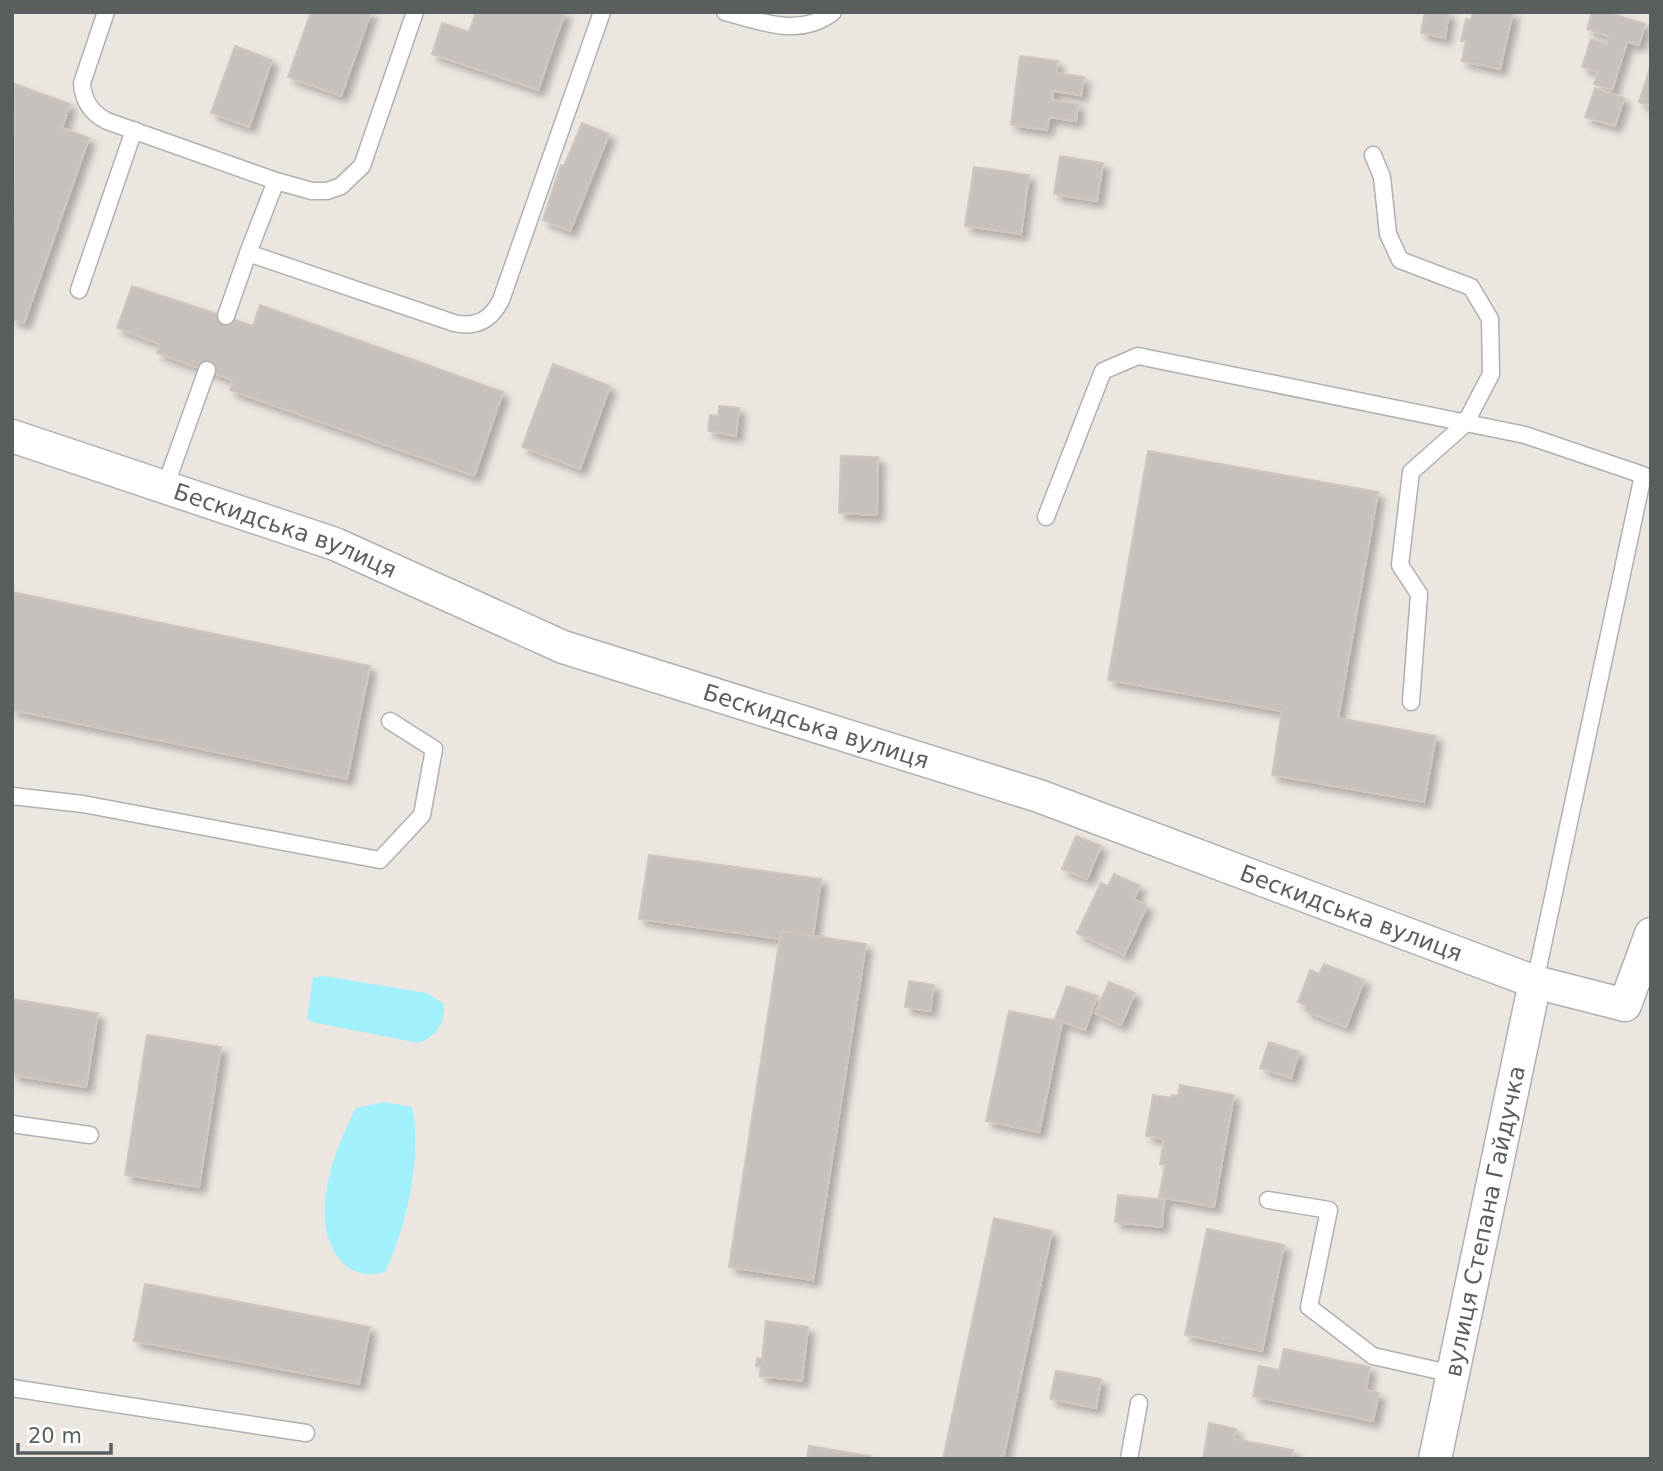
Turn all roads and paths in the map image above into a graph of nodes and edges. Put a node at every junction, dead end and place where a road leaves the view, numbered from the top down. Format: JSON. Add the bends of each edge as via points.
{"nodes":[{"id":1,"x":106,"y":12,"type":"edge"},
{"id":2,"x":415,"y":12,"type":"edge"},
{"id":3,"x":602,"y":12,"type":"edge"},
{"id":4,"x":725,"y":12,"type":"edge"},
{"id":5,"x":833,"y":12,"type":"edge"},
{"id":6,"x":134,"y":130,"type":"junction"},
{"id":7,"x":1373,"y":156,"type":"dead end"},
{"id":8,"x":276,"y":181,"type":"junction"},
{"id":9,"x":248,"y":253,"type":"junction"},
{"id":10,"x":79,"y":290,"type":"dead end"},
{"id":11,"x":226,"y":316,"type":"dead end"},
{"id":12,"x":207,"y":370,"type":"dead end"},
{"id":13,"x":1465,"y":424,"type":"junction"},
{"id":14,"x":12,"y":436,"type":"edge"},
{"id":15,"x":165,"y":487,"type":"junction"},
{"id":16,"x":1046,"y":517,"type":"dead end"},
{"id":17,"x":1411,"y":702,"type":"dead end"},
{"id":18,"x":390,"y":721,"type":"dead end"},
{"id":19,"x":12,"y":796,"type":"edge"},
{"id":20,"x":1651,"y":934,"type":"edge"},
{"id":21,"x":1535,"y":982,"type":"junction"},
{"id":22,"x":12,"y":1124,"type":"edge"},
{"id":23,"x":90,"y":1135,"type":"dead end"},
{"id":24,"x":1268,"y":1200,"type":"dead end"},
{"id":25,"x":1453,"y":1374,"type":"junction"},
{"id":26,"x":12,"y":1388,"type":"edge"},
{"id":27,"x":1139,"y":1403,"type":"dead end"},
{"id":28,"x":306,"y":1433,"type":"dead end"},
{"id":29,"x":1129,"y":1459,"type":"edge"},
{"id":30,"x":1436,"y":1459,"type":"edge"}],
"edges":[{"from":1,"to":6,"type":"lane","via":[[85,73],[83,93],[99,117]]},
{"from":2,"to":8,"type":"lane","via":[[362,166],[347,182],[327,191]]},
{"from":3,"to":9,"type":"lane","via":[[501,300],[490,317],[473,325],[454,323]]},
{"from":4,"to":5,"type":"lane","via":[[795,28],[822,21]]},
{"from":6,"to":8,"type":"lane"},
{"from":6,"to":10,"type":"lane"},
{"from":7,"to":13,"type":"lane","via":[[1382,177],[1388,234],[1400,260],[1471,287],[1490,319],[1491,374]]},
{"from":8,"to":9,"type":"lane"},
{"from":9,"to":11,"type":"lane"},
{"from":12,"to":15,"type":"lane"},
{"from":13,"to":16,"type":"lane","via":[[1138,356],[1103,371]]},
{"from":13,"to":17,"type":"lane","via":[[1411,472],[1400,565],[1419,594]]},
{"from":13,"to":21,"type":"lane","via":[[1525,435],[1643,475]]},
{"from":14,"to":15,"type":"street","name":"Бескидська вулиця"},
{"from":15,"to":21,"type":"street","name":"Бескидська вулиця","via":[[335,544],[564,647],[1039,796]]},
{"from":18,"to":19,"type":"lane","via":[[433,749],[422,815],[380,860],[83,804]]},
{"from":20,"to":21,"type":"street","name":"Бескидська вулиця","via":[[1625,1005]]},
{"from":21,"to":25,"type":"street","name":"вулиця Степана Гайдучка"},
{"from":22,"to":23,"type":"lane"},
{"from":24,"to":25,"type":"lane","via":[[1329,1210],[1309,1307],[1373,1356]]},
{"from":25,"to":30,"type":"street","name":"вулиця Степана Гайдучка"},
{"from":26,"to":28,"type":"lane"},
{"from":27,"to":29,"type":"lane"}]}
